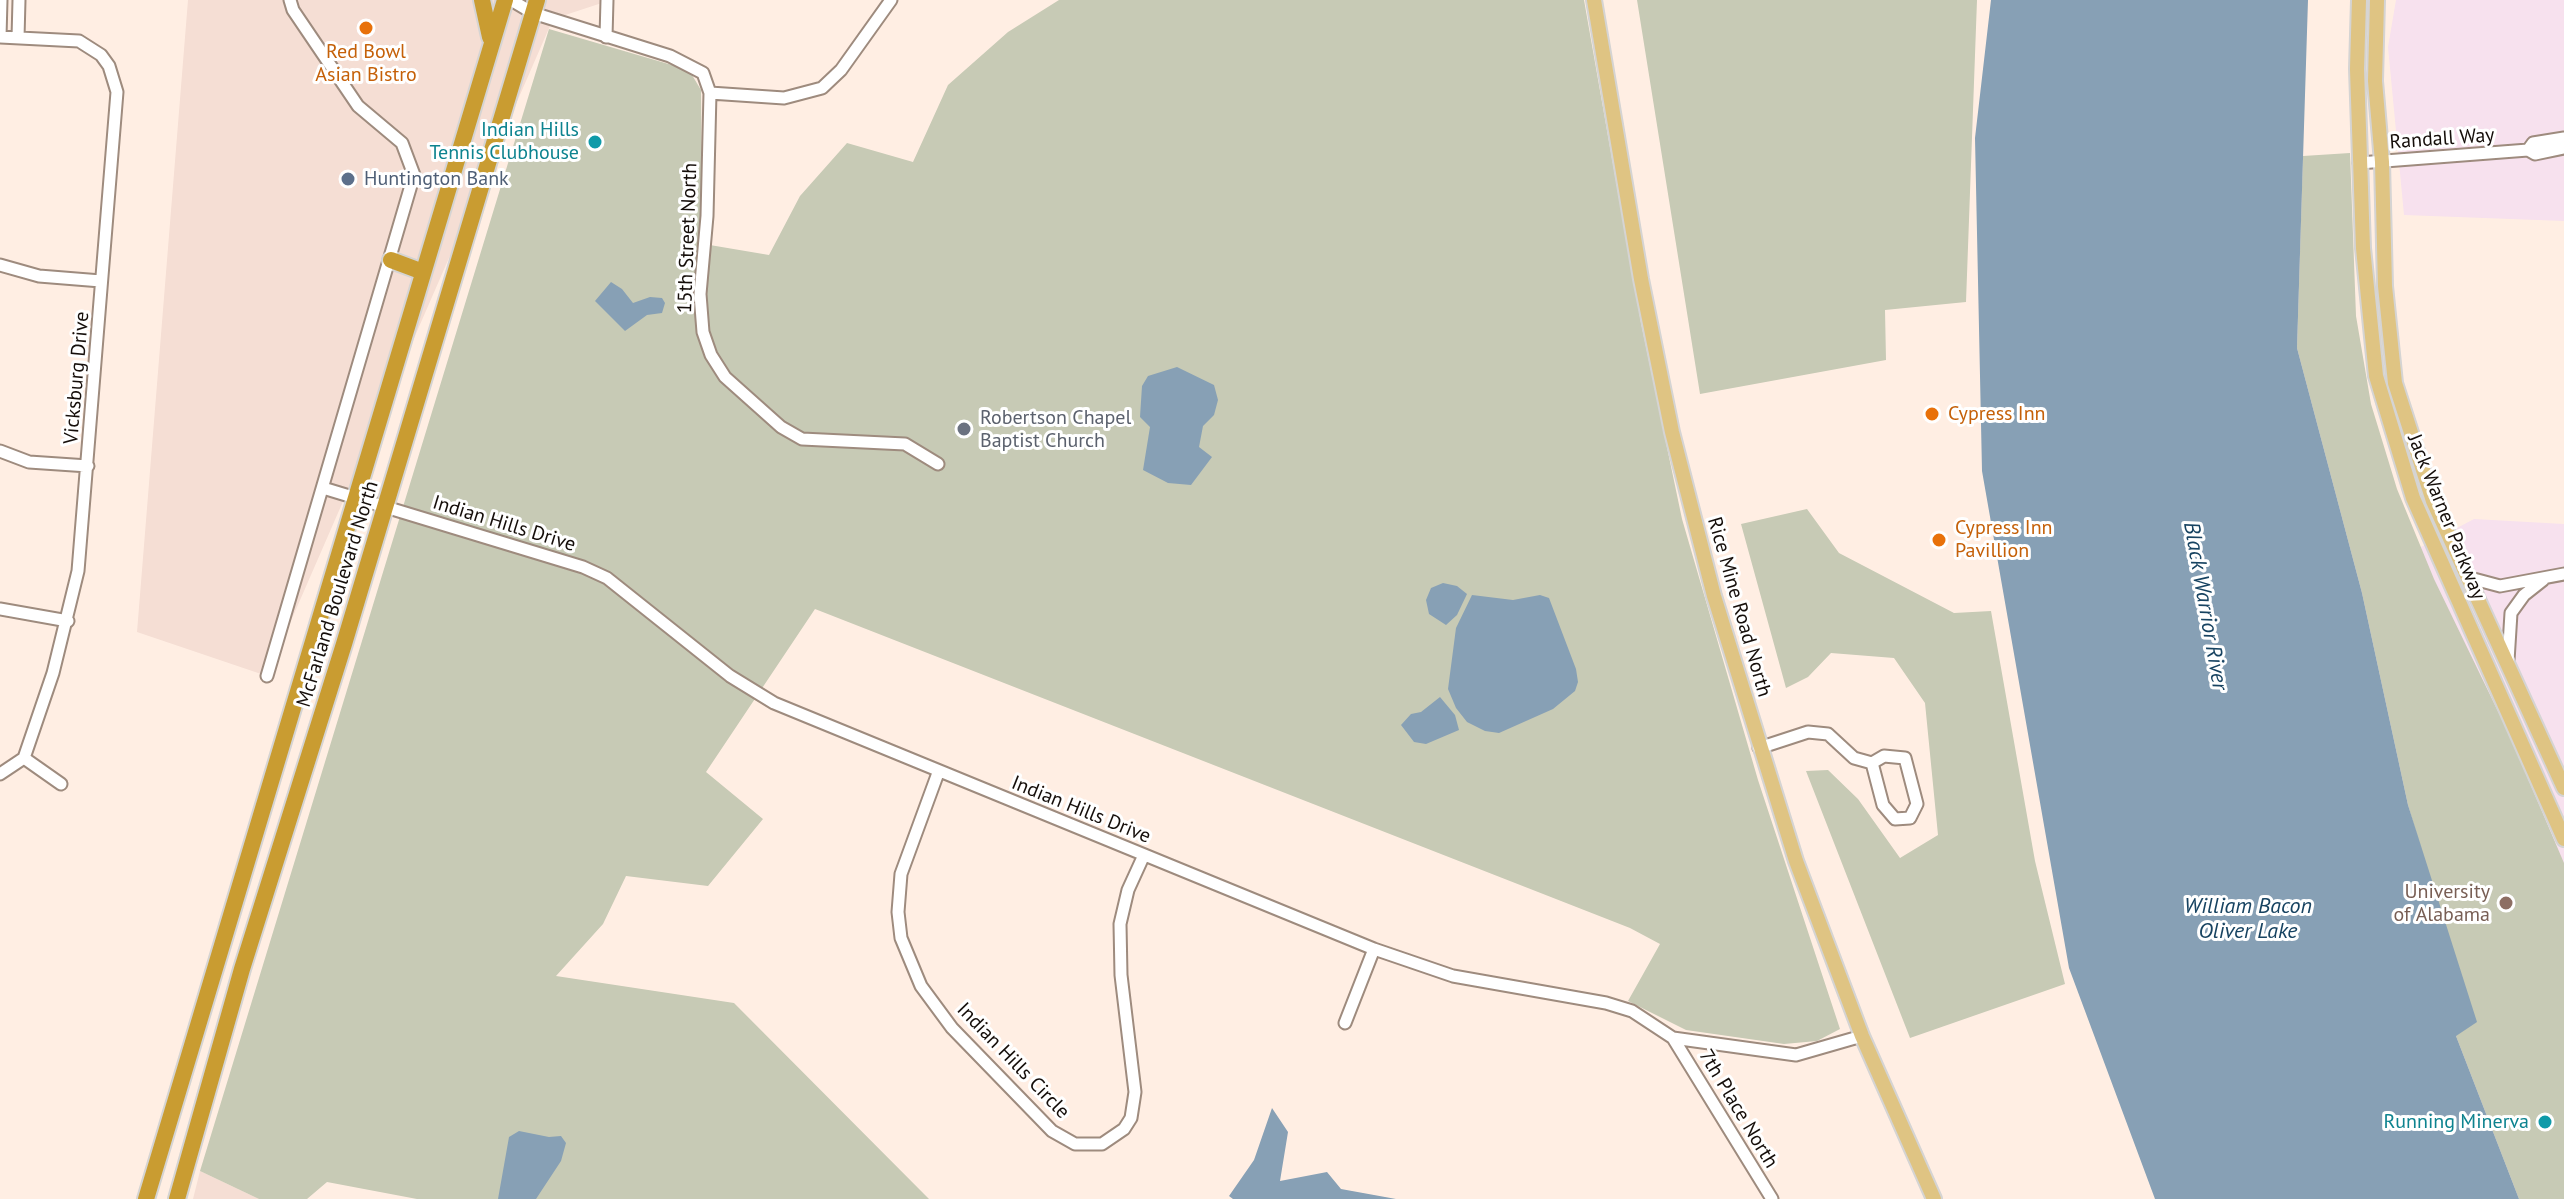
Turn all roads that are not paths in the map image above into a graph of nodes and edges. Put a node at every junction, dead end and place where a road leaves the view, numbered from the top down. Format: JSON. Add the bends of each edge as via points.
{"nodes":[{"id":1,"x":1,"y":0,"type":"edge"},
{"id":2,"x":19,"y":0,"type":"edge"},
{"id":3,"x":290,"y":0,"type":"edge"},
{"id":4,"x":482,"y":0,"type":"edge"},
{"id":5,"x":505,"y":0,"type":"edge"},
{"id":6,"x":511,"y":0,"type":"edge"},
{"id":7,"x":607,"y":0,"type":"edge"},
{"id":8,"x":891,"y":0,"type":"edge"},
{"id":9,"x":1594,"y":0,"type":"edge"},
{"id":10,"x":2359,"y":0,"type":"edge"},
{"id":11,"x":2377,"y":0,"type":"edge"},
{"id":12,"x":535,"y":6,"type":"edge"},
{"id":13,"x":0,"y":37,"type":"edge"},
{"id":14,"x":606,"y":37,"type":"junction"},
{"id":15,"x":18,"y":38,"type":"junction"},
{"id":16,"x":491,"y":47,"type":"junction"},
{"id":17,"x":710,"y":93,"type":"junction"},
{"id":18,"x":2564,"y":138,"type":"edge"},
{"id":19,"x":2564,"y":148,"type":"edge"},
{"id":20,"x":2528,"y":150,"type":"junction"},
{"id":21,"x":2382,"y":162,"type":"junction"},
{"id":22,"x":2359,"y":163,"type":"junction"},
{"id":23,"x":391,"y":260,"type":"junction"},
{"id":24,"x":0,"y":265,"type":"edge"},
{"id":25,"x":423,"y":272,"type":"junction"},
{"id":26,"x":101,"y":281,"type":"junction"},
{"id":27,"x":0,"y":451,"type":"edge"},
{"id":28,"x":938,"y":464,"type":"dead end"},
{"id":29,"x":88,"y":466,"type":"junction"},
{"id":30,"x":323,"y":488,"type":"junction"},
{"id":31,"x":356,"y":498,"type":"junction"},
{"id":32,"x":385,"y":507,"type":"junction"},
{"id":33,"x":2564,"y":574,"type":"edge"},
{"id":34,"x":2470,"y":578,"type":"junction"},
{"id":35,"x":2543,"y":580,"type":"junction"},
{"id":36,"x":0,"y":609,"type":"edge"},
{"id":37,"x":68,"y":621,"type":"junction"},
{"id":38,"x":2508,"y":663,"type":"junction"},
{"id":39,"x":267,"y":676,"type":"dead end"},
{"id":40,"x":1759,"y":748,"type":"junction"},
{"id":41,"x":24,"y":758,"type":"junction"},
{"id":42,"x":1872,"y":763,"type":"junction"},
{"id":43,"x":938,"y":773,"type":"junction"},
{"id":44,"x":0,"y":774,"type":"edge"},
{"id":45,"x":61,"y":784,"type":"dead end"},
{"id":46,"x":2564,"y":788,"type":"edge"},
{"id":47,"x":2564,"y":839,"type":"edge"},
{"id":48,"x":1144,"y":855,"type":"junction"},
{"id":49,"x":1374,"y":949,"type":"junction"},
{"id":50,"x":1345,"y":1023,"type":"dead end"},
{"id":51,"x":1862,"y":1036,"type":"junction"},
{"id":52,"x":1673,"y":1038,"type":"junction"},
{"id":53,"x":146,"y":1199,"type":"edge"},
{"id":54,"x":177,"y":1199,"type":"edge"},
{"id":55,"x":1772,"y":1199,"type":"edge"},
{"id":56,"x":1934,"y":1199,"type":"edge"}],
"edges":[{"from":1,"to":13,"type":"street","name":"Vicksburg Drive"},
{"from":2,"to":15,"type":"street"},
{"from":3,"to":23,"type":"street","via":[[358,106],[402,143],[409,158],[413,189]]},
{"from":4,"to":16,"type":"highway"},
{"from":5,"to":16,"type":"highway","name":"McFarland Boulevard North"},
{"from":6,"to":12,"type":"street"},
{"from":7,"to":14,"type":"street"},
{"from":8,"to":17,"type":"street","via":[[822,88],[784,98]]},
{"from":9,"to":40,"type":"main road","name":"Rice Mine Road North","via":[[1672,432]]},
{"from":10,"to":22,"type":"main road","name":"Jack Warner Parkway"},
{"from":11,"to":21,"type":"main road","name":"Jack Warner Parkway","via":[[2375,81]]},
{"from":12,"to":14,"type":"street"},
{"from":12,"to":32,"type":"highway","name":"McFarland Boulevard North"},
{"from":13,"to":15,"type":"street","name":"Vicksburg Drive"},
{"from":14,"to":17,"type":"street","via":[[692,65],[703,73]]},
{"from":15,"to":26,"type":"street","name":"Vicksburg Drive","via":[[79,41],[101,55],[114,79],[114,156]]},
{"from":16,"to":25,"type":"highway","name":"McFarland Boulevard North"},
{"from":17,"to":28,"type":"street","name":"15th Street North","via":[[700,294],[703,332],[718,367],[791,434],[816,441],[905,444]]},
{"from":18,"to":20,"type":"street","name":"Randall Way","via":[[2533,143]]},
{"from":19,"to":20,"type":"street","name":"Randall Way","via":[[2535,154]]},
{"from":20,"to":21,"type":"street","name":"Randall Way"},
{"from":21,"to":22,"type":"street","name":"Randall Way"},
{"from":21,"to":34,"type":"main road","name":"Jack Warner Parkway","via":[[2385,286],[2395,383],[2433,501]]},
{"from":22,"to":47,"type":"main road","name":"Jack Warner Parkway","via":[[2367,309],[2376,376],[2393,439],[2438,556]]},
{"from":23,"to":25,"type":"highway"},
{"from":23,"to":30,"type":"street"},
{"from":24,"to":26,"type":"street","via":[[39,276]]},
{"from":25,"to":31,"type":"highway","name":"McFarland Boulevard North"},
{"from":26,"to":29,"type":"street","name":"Vicksburg Drive"},
{"from":27,"to":29,"type":"street","via":[[29,462]]},
{"from":29,"to":37,"type":"street","name":"Vicksburg Drive"},
{"from":30,"to":31,"type":"street","name":"Indian Hills Drive"},
{"from":30,"to":39,"type":"street"},
{"from":31,"to":32,"type":"street","name":"Indian Hills Drive"},
{"from":31,"to":53,"type":"highway","name":"McFarland Boulevard North"},
{"from":32,"to":43,"type":"street","name":"Indian Hills Drive","via":[[607,578],[730,676],[774,703]]},
{"from":32,"to":54,"type":"highway","name":"McFarland Boulevard North"},
{"from":33,"to":35,"type":"street"},
{"from":34,"to":35,"type":"street","via":[[2500,586]]},
{"from":34,"to":38,"type":"main road","name":"Jack Warner Parkway"},
{"from":35,"to":38,"type":"street","via":[[2511,613]]},
{"from":36,"to":37,"type":"street"},
{"from":37,"to":41,"type":"street","name":"Vicksburg Drive"},
{"from":38,"to":46,"type":"main road","name":"Jack Warner Parkway"},
{"from":40,"to":42,"type":"street","via":[[1808,732],[1828,734],[1854,758]]},
{"from":40,"to":51,"type":"main road","name":"Rice Mine Road North"},
{"from":41,"to":44,"type":"street"},
{"from":41,"to":45,"type":"street"},
{"from":42,"to":42,"type":"street","via":[[1883,805],[1895,819],[1910,818],[1917,804],[1905,758],[1884,756]]},
{"from":43,"to":48,"type":"street","name":"Indian Hills Drive"},
{"from":43,"to":48,"type":"street","name":"Indian Hills Circle","via":[[901,874],[901,938],[921,986],[952,1028],[1052,1131],[1075,1144],[1102,1144],[1131,1118],[1135,1092],[1120,924]]},
{"from":48,"to":49,"type":"street","name":"Indian Hills Drive"},
{"from":49,"to":50,"type":"street"},
{"from":49,"to":52,"type":"street","name":"Indian Hills Drive","via":[[1453,976],[1606,1003],[1643,1017]]},
{"from":51,"to":52,"type":"street","name":"Indian Hills Drive","via":[[1796,1055]]},
{"from":51,"to":56,"type":"main road","name":"Rice Mine Road North"},
{"from":52,"to":55,"type":"street","name":"7th Place North"}]}
